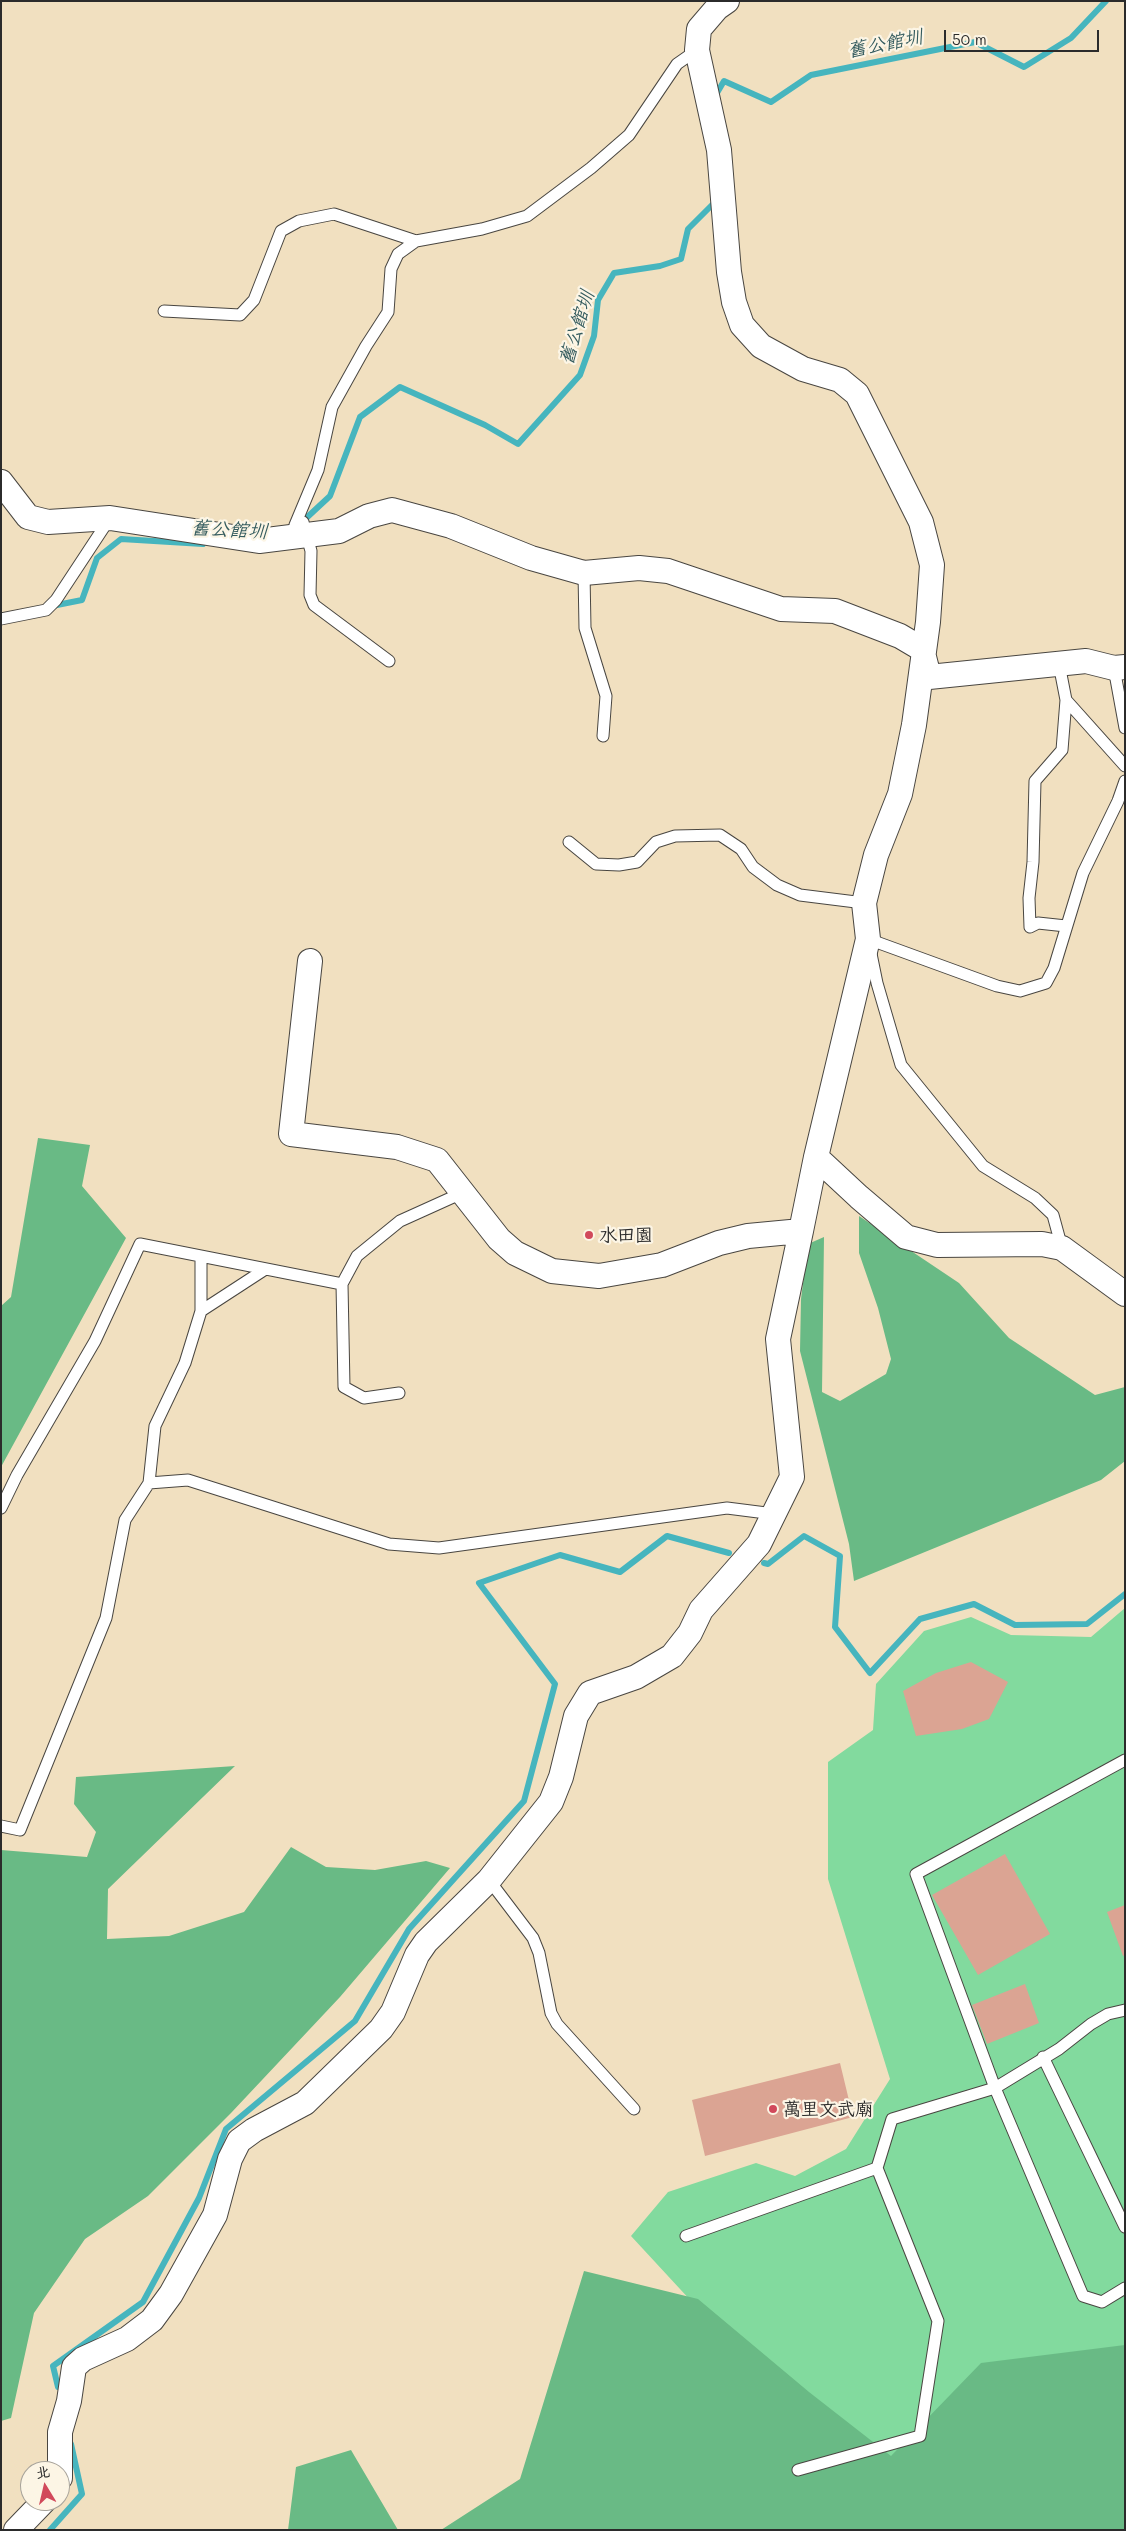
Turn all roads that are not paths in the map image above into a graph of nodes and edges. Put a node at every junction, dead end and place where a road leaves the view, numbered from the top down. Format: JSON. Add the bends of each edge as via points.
{"nodes":[{"id":1,"x":726,"y":1,"type":"edge"},
{"id":2,"x":697,"y":50,"type":"junction"},
{"id":3,"x":416,"y":242,"type":"junction"},
{"id":4,"x":164,"y":311,"type":"dead end"},
{"id":5,"x":1,"y":482,"type":"edge"},
{"id":6,"x":110,"y":518,"type":"junction"},
{"id":7,"x":305,"y":535,"type":"junction"},
{"id":8,"x":584,"y":573,"type":"junction"},
{"id":9,"x":1,"y":619,"type":"edge"},
{"id":10,"x":922,"y":649,"type":"junction"},
{"id":11,"x":390,"y":662,"type":"dead end"},
{"id":12,"x":1059,"y":664,"type":"junction"},
{"id":13,"x":1120,"y":668,"type":"edge"},
{"id":14,"x":1066,"y":700,"type":"junction"},
{"id":15,"x":1125,"y":728,"type":"edge"},
{"id":16,"x":603,"y":736,"type":"dead end"},
{"id":17,"x":1125,"y":766,"type":"edge"},
{"id":18,"x":1125,"y":781,"type":"edge"},
{"id":19,"x":569,"y":842,"type":"dead end"},
{"id":20,"x":864,"y":903,"type":"junction"},
{"id":21,"x":1066,"y":926,"type":"junction"},
{"id":22,"x":868,"y":938,"type":"junction"},
{"id":23,"x":310,"y":962,"type":"dead end"},
{"id":24,"x":816,"y":1156,"type":"junction"},
{"id":25,"x":462,"y":1193,"type":"junction"},
{"id":26,"x":801,"y":1231,"type":"junction"},
{"id":27,"x":1062,"y":1248,"type":"junction"},
{"id":28,"x":201,"y":1257,"type":"junction"},
{"id":29,"x":264,"y":1270,"type":"junction"},
{"id":30,"x":342,"y":1284,"type":"junction"},
{"id":31,"x":1125,"y":1294,"type":"edge"},
{"id":32,"x":201,"y":1311,"type":"junction"},
{"id":33,"x":399,"y":1393,"type":"dead end"},
{"id":34,"x":149,"y":1483,"type":"junction"},
{"id":35,"x":1,"y":1508,"type":"edge"},
{"id":36,"x":774,"y":1514,"type":"junction"},
{"id":37,"x":1125,"y":1760,"type":"edge"},
{"id":38,"x":1,"y":1826,"type":"edge"},
{"id":39,"x":489,"y":1880,"type":"junction"},
{"id":40,"x":1125,"y":2010,"type":"edge"},
{"id":41,"x":1043,"y":2057,"type":"junction"},
{"id":42,"x":995,"y":2088,"type":"junction"},
{"id":43,"x":634,"y":2110,"type":"dead end"},
{"id":44,"x":877,"y":2168,"type":"junction"},
{"id":45,"x":1125,"y":2227,"type":"edge"},
{"id":46,"x":686,"y":2236,"type":"dead end"},
{"id":47,"x":1125,"y":2288,"type":"edge"},
{"id":48,"x":60,"y":2461,"type":"edge"},
{"id":49,"x":798,"y":2470,"type":"dead end"},
{"id":50,"x":34,"y":2511,"type":"edge"},
{"id":51,"x":16,"y":2530,"type":"edge"}],
"edges":[{"from":1,"to":2,"type":"street","via":[[699,29]]},
{"from":2,"to":3,"type":"lane","via":[[677,64],[629,135],[526,216],[482,229]]},
{"from":2,"to":10,"type":"street","via":[[719,150],[729,272],[742,326],[761,346],[804,369],[840,380],[857,394],[921,522],[932,565],[928,622]]},
{"from":3,"to":4,"type":"lane","via":[[334,214],[299,221],[281,232],[254,300],[240,315]]},
{"from":3,"to":7,"type":"lane","via":[[398,254],[391,269],[388,312],[332,407],[318,470],[295,525],[303,522]]},
{"from":5,"to":6,"type":"street","via":[[28,517],[48,522]]},
{"from":6,"to":7,"type":"street","via":[[259,540]]},
{"from":6,"to":9,"type":"lane","via":[[46,610]]},
{"from":7,"to":8,"type":"street","via":[[339,531],[369,516],[392,510],[451,526],[531,558]]},
{"from":7,"to":11,"type":"lane","via":[[311,551],[310,595],[314,605]]},
{"from":8,"to":10,"type":"street","via":[[639,568],[668,571],[781,609],[835,611],[900,636]]},
{"from":8,"to":16,"type":"lane","via":[[586,628],[606,696]]},
{"from":10,"to":12,"type":"street","via":[[929,677]]},
{"from":10,"to":20,"type":"street","via":[[914,725],[900,794],[876,855]]},
{"from":12,"to":13,"type":"street","via":[[1086,661]]},
{"from":12,"to":14,"type":"lane"},
{"from":13,"to":15,"type":"lane"},
{"from":14,"to":17,"type":"lane"},
{"from":14,"to":21,"type":"lane","via":[[1062,750],[1035,780],[1029,898],[1030,927],[1038,923]]},
{"from":18,"to":21,"type":"lane","via":[[1083,873]]},
{"from":19,"to":20,"type":"lane","via":[[596,864],[618,865],[637,862],[656,842],[675,836],[720,835],[742,849],[753,867],[777,885],[800,895]]},
{"from":20,"to":22,"type":"street"},
{"from":21,"to":22,"type":"lane","via":[[1054,968],[1046,983],[1020,991],[997,986]]},
{"from":22,"to":24,"type":"street"},
{"from":22,"to":27,"type":"lane","via":[[877,983],[901,1064],[983,1166],[1035,1198],[1053,1215]]},
{"from":23,"to":25,"type":"street","via":[[290,1134],[397,1147],[436,1160]]},
{"from":24,"to":26,"type":"street"},
{"from":24,"to":27,"type":"street","via":[[906,1237],[937,1245],[1042,1244]]},
{"from":25,"to":26,"type":"street","via":[[499,1239],[515,1253],[552,1271],[598,1276],[662,1265],[719,1243],[748,1236]]},
{"from":25,"to":30,"type":"lane","via":[[400,1221],[357,1256]]},
{"from":26,"to":36,"type":"street","via":[[778,1339],[792,1477]]},
{"from":27,"to":31,"type":"street"},
{"from":28,"to":29,"type":"lane"},
{"from":28,"to":32,"type":"lane"},
{"from":28,"to":35,"type":"lane","via":[[140,1244],[95,1341]]},
{"from":29,"to":30,"type":"lane"},
{"from":29,"to":32,"type":"lane"},
{"from":30,"to":33,"type":"lane","via":[[344,1387],[364,1398]]},
{"from":32,"to":34,"type":"lane","via":[[185,1363],[155,1426]]},
{"from":34,"to":36,"type":"lane","via":[[188,1480],[389,1544],[439,1548],[728,1508]]},
{"from":34,"to":38,"type":"lane","via":[[125,1520],[106,1618],[20,1830]]},
{"from":36,"to":39,"type":"street","via":[[759,1544],[701,1610],[690,1633],[672,1656],[636,1677],[590,1693],[576,1716],[561,1777],[550,1802]]},
{"from":37,"to":42,"type":"lane","via":[[916,1874]]},
{"from":39,"to":43,"type":"lane","via":[[533,1938],[551,2013]]},
{"from":39,"to":48,"type":"street","via":[[426,1942],[417,1955],[393,2012],[381,2029],[305,2103],[240,2141],[230,2159],[215,2214],[171,2294],[152,2320],[126,2339],[83,2359],[74,2367],[60,2432]]},
{"from":40,"to":41,"type":"lane","via":[[1108,2014]]},
{"from":41,"to":42,"type":"lane"},
{"from":41,"to":45,"type":"lane"},
{"from":42,"to":44,"type":"lane","via":[[892,2119]]},
{"from":42,"to":47,"type":"lane","via":[[1083,2296],[1102,2302]]},
{"from":44,"to":46,"type":"lane"},
{"from":44,"to":49,"type":"lane","via":[[938,2321],[920,2436]]},
{"from":50,"to":51,"type":"street"}]}
